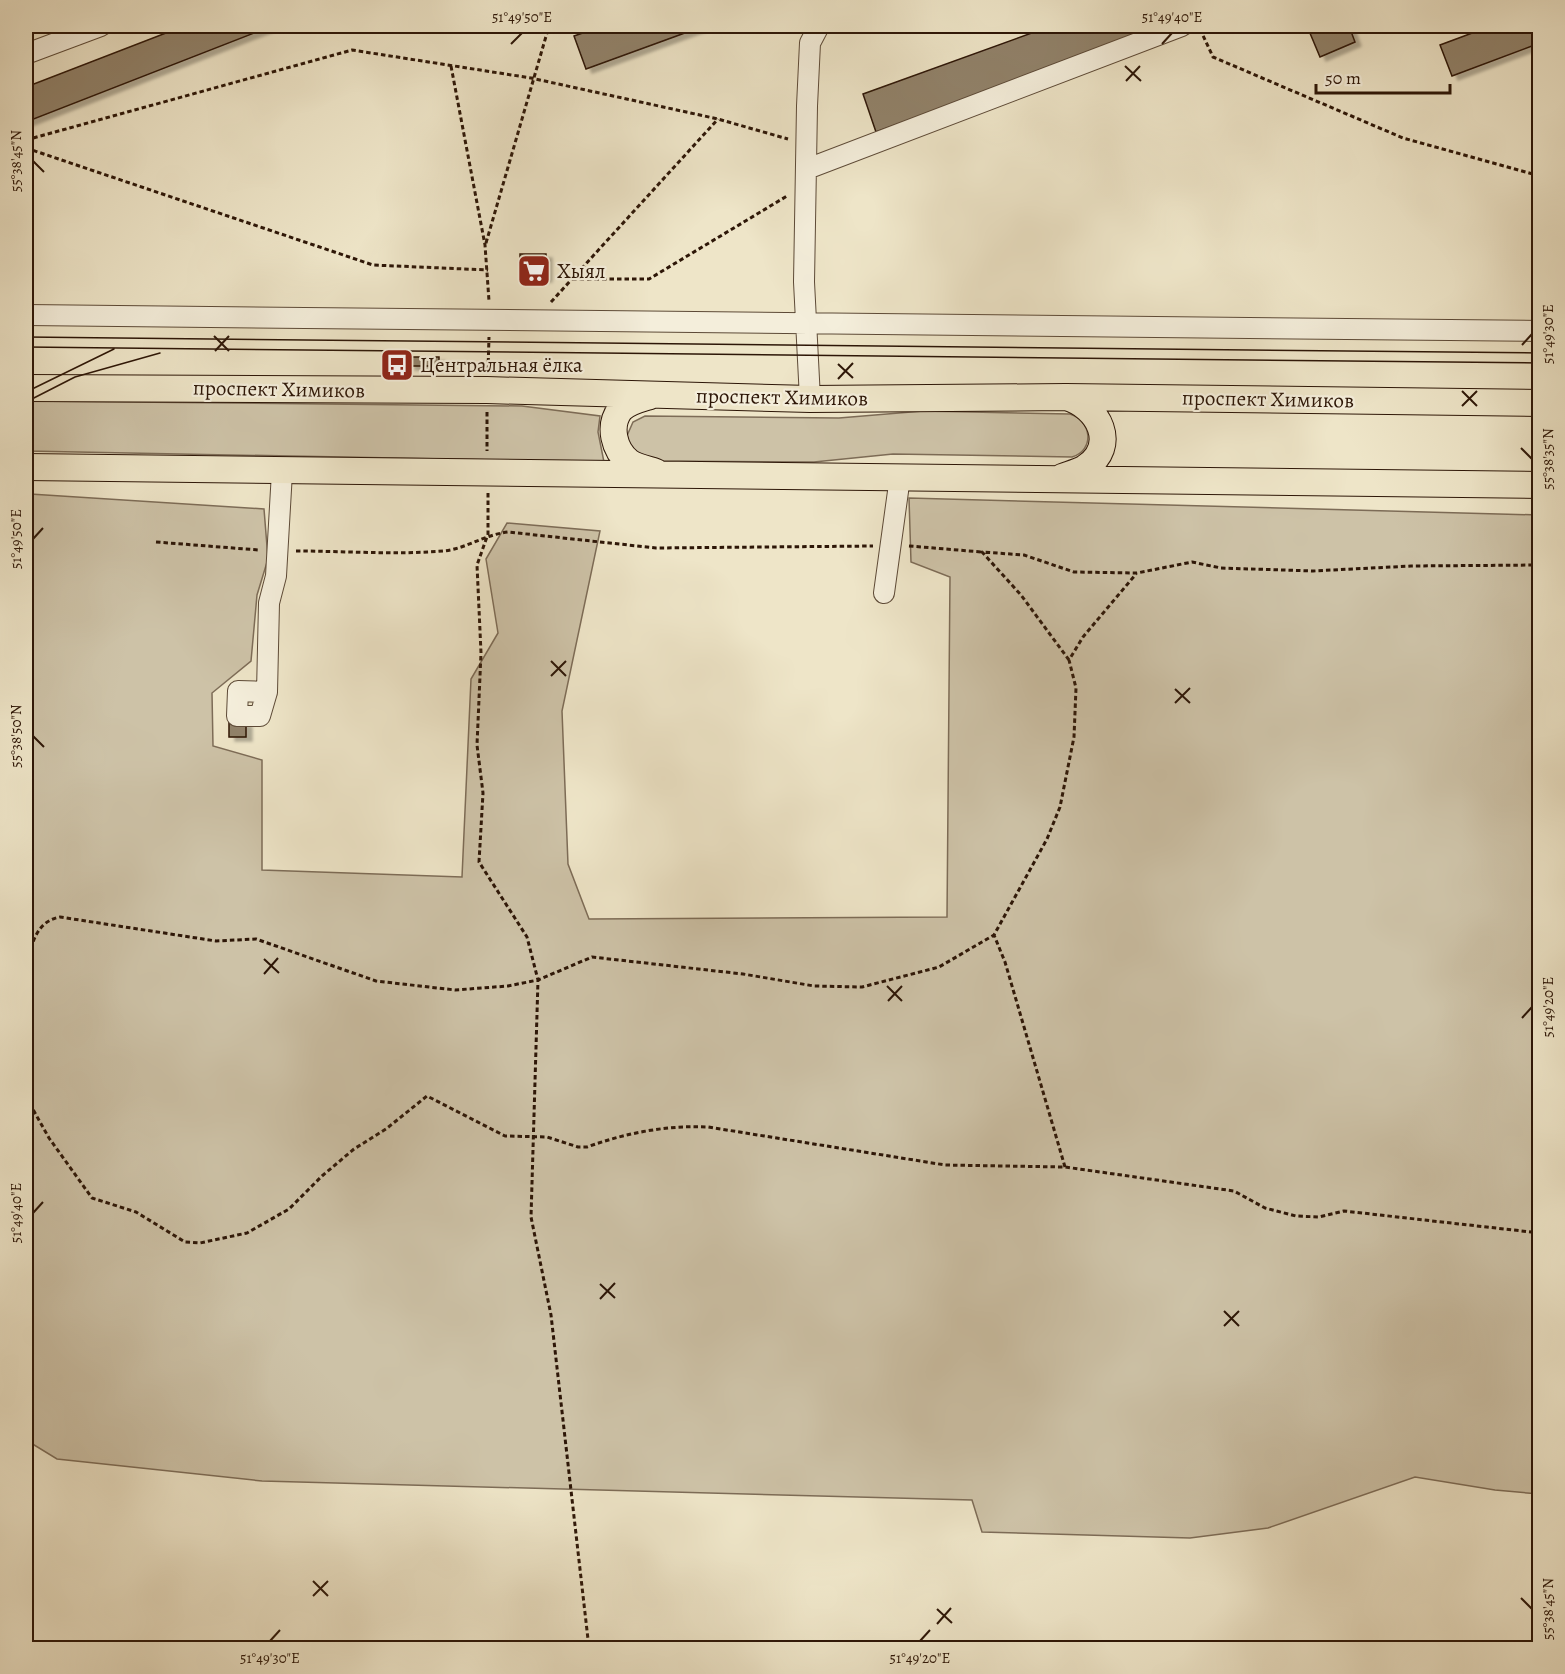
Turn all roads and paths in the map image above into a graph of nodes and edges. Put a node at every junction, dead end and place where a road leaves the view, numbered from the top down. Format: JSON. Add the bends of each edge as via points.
{"nodes":[{"id":1,"x":101,"y":26,"type":"edge"},
{"id":2,"x":549,"y":26,"type":"edge"},
{"id":3,"x":819,"y":26,"type":"edge"},
{"id":4,"x":1182,"y":26,"type":"edge"},
{"id":5,"x":1198,"y":26,"type":"edge"},
{"id":6,"x":26,"y":54,"type":"edge"},
{"id":7,"x":451,"y":66,"type":"junction"},
{"id":8,"x":531,"y":78,"type":"junction"},
{"id":9,"x":718,"y":119,"type":"junction"},
{"id":10,"x":26,"y":140,"type":"edge"},
{"id":11,"x":807,"y":144,"type":"junction"},
{"id":12,"x":26,"y":148,"type":"edge"},
{"id":13,"x":807,"y":176,"type":"junction"},
{"id":14,"x":1539,"y":176,"type":"edge"},
{"id":15,"x":485,"y":245,"type":"junction"},
{"id":16,"x":488,"y":270,"type":"junction"},
{"id":17,"x":572,"y":279,"type":"junction"},
{"id":18,"x":26,"y":315,"type":"edge"},
{"id":19,"x":490,"y":319,"type":"junction"},
{"id":20,"x":534,"y":319,"type":"junction"},
{"id":21,"x":806,"y":323,"type":"junction"},
{"id":22,"x":1539,"y":331,"type":"edge"},
{"id":23,"x":26,"y":388,"type":"edge"},
{"id":24,"x":650,"y":396,"type":"junction"},
{"id":25,"x":1066,"y":397,"type":"junction"},
{"id":26,"x":810,"y":399,"type":"junction"},
{"id":27,"x":1539,"y":403,"type":"edge"},
{"id":28,"x":26,"y":467,"type":"edge"},
{"id":29,"x":282,"y":472,"type":"junction"},
{"id":30,"x":488,"y":474,"type":"junction"},
{"id":31,"x":665,"y":475,"type":"junction"},
{"id":32,"x":900,"y":477,"type":"junction"},
{"id":33,"x":1056,"y":479,"type":"junction"},
{"id":34,"x":1539,"y":485,"type":"edge"},
{"id":35,"x":488,"y":534,"type":"junction"},
{"id":36,"x":156,"y":542,"type":"dead end"},
{"id":37,"x":879,"y":546,"type":"dead end"},
{"id":38,"x":903,"y":546,"type":"dead end"},
{"id":39,"x":276,"y":551,"type":"junction"},
{"id":40,"x":982,"y":552,"type":"junction"},
{"id":41,"x":1539,"y":566,"type":"edge"},
{"id":42,"x":1137,"y":573,"type":"junction"},
{"id":43,"x":884,"y":593,"type":"dead end"},
{"id":44,"x":1069,"y":660,"type":"junction"},
{"id":45,"x":267,"y":692,"type":"dead end"},
{"id":46,"x":994,"y":935,"type":"junction"},
{"id":47,"x":538,"y":980,"type":"junction"},
{"id":48,"x":26,"y":1001,"type":"edge"},
{"id":49,"x":26,"y":1097,"type":"edge"},
{"id":50,"x":534,"y":1135,"type":"junction"},
{"id":51,"x":1065,"y":1167,"type":"junction"},
{"id":52,"x":1539,"y":1233,"type":"edge"},
{"id":53,"x":589,"y":1648,"type":"edge"}],
"edges":[{"from":1,"to":6,"type":"street"},
{"from":2,"to":8,"type":"path"},
{"from":3,"to":11,"type":"street","via":[[810,44]]},
{"from":4,"to":13,"type":"street"},
{"from":5,"to":14,"type":"path","via":[[1213,57],[1403,138]]},
{"from":7,"to":8,"type":"path"},
{"from":7,"to":10,"type":"path","via":[[352,50]]},
{"from":7,"to":15,"type":"path"},
{"from":8,"to":9,"type":"path"},
{"from":8,"to":15,"type":"path"},
{"from":9,"to":11,"type":"path"},
{"from":9,"to":17,"type":"path"},
{"from":11,"to":13,"type":"street"},
{"from":12,"to":16,"type":"path","via":[[373,265]]},
{"from":13,"to":17,"type":"path","via":[[649,279]]},
{"from":13,"to":21,"type":"street"},
{"from":15,"to":16,"type":"path"},
{"from":16,"to":19,"type":"path"},
{"from":17,"to":20,"type":"path"},
{"from":18,"to":19,"type":"street"},
{"from":19,"to":20,"type":"street"},
{"from":20,"to":21,"type":"street"},
{"from":21,"to":22,"type":"street"},
{"from":21,"to":26,"type":"street"},
{"from":23,"to":24,"type":"main road","name":"проспект Химиков","via":[[487,390]]},
{"from":24,"to":26,"type":"main road","name":"проспект Химиков"},
{"from":24,"to":31,"type":"main road","via":[[621,410],[614,438],[630,462]]},
{"from":25,"to":26,"type":"main road","name":"проспект Химиков"},
{"from":25,"to":27,"type":"main road","name":"проспект Химиков"},
{"from":25,"to":33,"type":"main road","via":[[1091,410],[1102,437],[1090,464]]},
{"from":28,"to":29,"type":"main road"},
{"from":29,"to":30,"type":"main road"},
{"from":29,"to":39,"type":"street"},
{"from":30,"to":31,"type":"main road"},
{"from":30,"to":35,"type":"path"},
{"from":31,"to":32,"type":"main road"},
{"from":32,"to":33,"type":"main road"},
{"from":32,"to":43,"type":"street"},
{"from":33,"to":34,"type":"main road"},
{"from":35,"to":37,"type":"path","via":[[508,532],[656,548]]},
{"from":35,"to":39,"type":"path","via":[[445,551]]},
{"from":35,"to":47,"type":"path","via":[[477,565],[481,654],[477,745],[483,793],[480,862],[527,938]]},
{"from":36,"to":39,"type":"path"},
{"from":38,"to":40,"type":"path"},
{"from":39,"to":45,"type":"street","via":[[276,576],[269,603]]},
{"from":40,"to":42,"type":"path","via":[[1024,555],[1074,572]]},
{"from":40,"to":44,"type":"path","via":[[1021,595]]},
{"from":41,"to":42,"type":"path","via":[[1313,571],[1221,568],[1192,562]]},
{"from":42,"to":44,"type":"path","via":[[1083,637]]},
{"from":44,"to":46,"type":"path","via":[[1076,688],[1074,737],[1060,807],[1047,839]]},
{"from":46,"to":47,"type":"path","via":[[939,967],[862,987],[814,986],[592,957]]},
{"from":46,"to":51,"type":"path"},
{"from":47,"to":48,"type":"path","via":[[455,990],[376,981],[256,939],[216,940],[60,917],[48,919],[37,931],[29,958]]},
{"from":47,"to":50,"type":"path"},
{"from":49,"to":50,"type":"path","via":[[92,1198],[136,1212],[185,1242],[200,1243],[247,1233],[289,1209],[354,1149],[386,1130],[427,1096],[505,1136]]},
{"from":50,"to":51,"type":"path","via":[[586,1147],[636,1131],[689,1126],[945,1165]]},
{"from":50,"to":53,"type":"path","via":[[531,1217],[551,1315]]},
{"from":51,"to":52,"type":"path","via":[[1234,1191],[1265,1208],[1296,1216],[1319,1217],[1344,1211]]}]}
